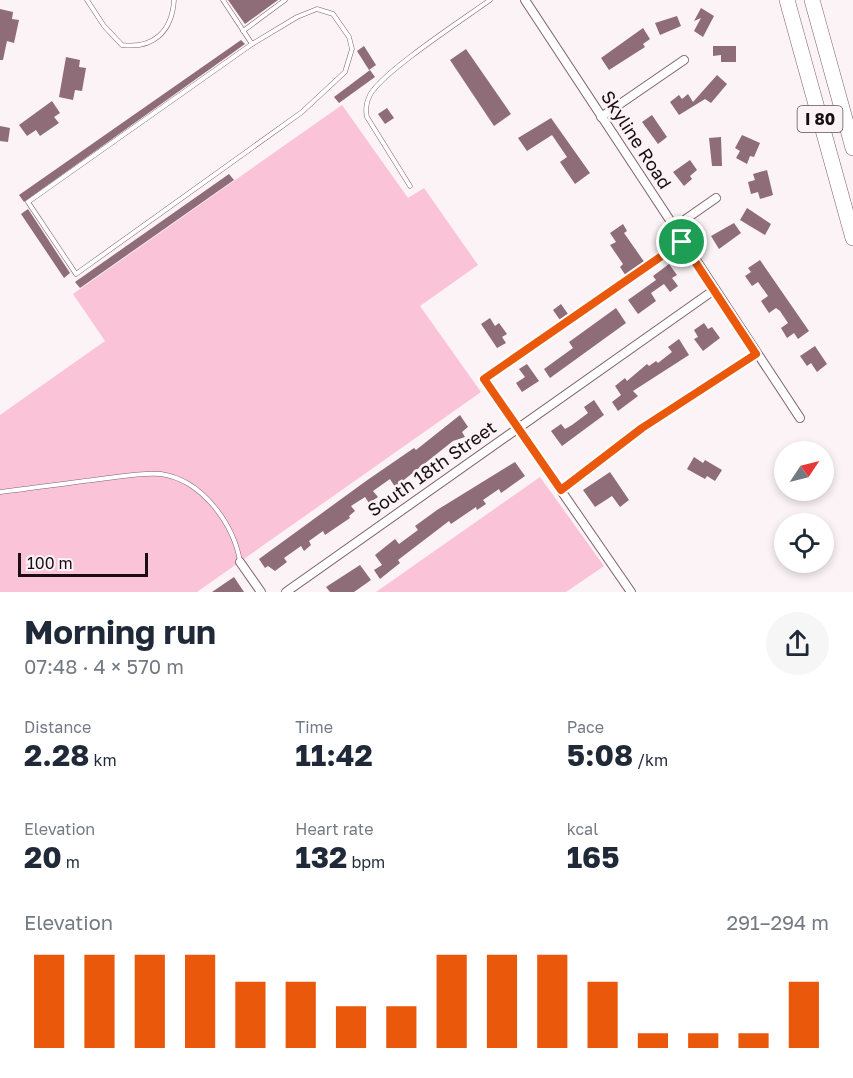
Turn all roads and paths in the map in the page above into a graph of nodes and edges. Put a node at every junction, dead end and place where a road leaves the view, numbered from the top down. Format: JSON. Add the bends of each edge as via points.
{"nodes":[{"id":1,"x":87,"y":0,"type":"edge"},
{"id":2,"x":174,"y":0,"type":"edge"},
{"id":3,"x":223,"y":0,"type":"edge"},
{"id":4,"x":285,"y":0,"type":"edge"},
{"id":5,"x":490,"y":0,"type":"edge"},
{"id":6,"x":525,"y":0,"type":"edge"},
{"id":7,"x":787,"y":0,"type":"edge"},
{"id":8,"x":812,"y":0,"type":"edge"},
{"id":9,"x":243,"y":31,"type":"junction"},
{"id":10,"x":252,"y":44,"type":"junction"},
{"id":11,"x":684,"y":60,"type":"dead end"},
{"id":12,"x":601,"y":117,"type":"junction"},
{"id":13,"x":853,"y":148,"type":"edge"},
{"id":14,"x":410,"y":186,"type":"dead end"},
{"id":15,"x":716,"y":198,"type":"dead end"},
{"id":16,"x":673,"y":228,"type":"junction"},
{"id":17,"x":853,"y":238,"type":"edge"},
{"id":18,"x":682,"y":242,"type":"junction"},
{"id":19,"x":714,"y":290,"type":"junction"},
{"id":20,"x":756,"y":354,"type":"junction"},
{"id":21,"x":484,"y":379,"type":"joint"},
{"id":22,"x":800,"y":418,"type":"dead end"},
{"id":23,"x":518,"y":429,"type":"junction"},
{"id":24,"x":561,"y":490,"type":"junction"},
{"id":25,"x":0,"y":492,"type":"edge"},
{"id":26,"x":240,"y":562,"type":"joint"},
{"id":27,"x":261,"y":592,"type":"edge"},
{"id":28,"x":286,"y":592,"type":"edge"},
{"id":29,"x":631,"y":592,"type":"edge"}],
"edges":[{"from":1,"to":2,"type":"lane","via":[[122,45],[140,47],[166,29]]},
{"from":3,"to":9,"type":"lane"},
{"from":4,"to":9,"type":"lane"},
{"from":5,"to":14,"type":"lane","via":[[371,93],[365,108],[367,117]]},
{"from":6,"to":12,"type":"street","name":"Skyline Road"},
{"from":7,"to":17,"type":"highway","number":"I 80"},
{"from":8,"to":13,"type":"highway","number":"I 80"},
{"from":9,"to":10,"type":"lane"},
{"from":10,"to":10,"type":"lane","via":[[28,202],[76,274],[302,111],[345,72],[352,49],[349,37],[333,14],[317,9]]},
{"from":11,"to":12,"type":"street"},
{"from":12,"to":16,"type":"street","name":"Skyline Road"},
{"from":15,"to":16,"type":"street"},
{"from":16,"to":18,"type":"street","name":"Skyline Road"},
{"from":18,"to":19,"type":"street","name":"Skyline Road"},
{"from":18,"to":21,"type":"lane"},
{"from":19,"to":20,"type":"street","name":"Skyline Road"},
{"from":19,"to":23,"type":"street","name":"South 18th Street"},
{"from":20,"to":22,"type":"street","name":"Skyline Road"},
{"from":20,"to":24,"type":"lane","via":[[642,428]]},
{"from":21,"to":23,"type":"street"},
{"from":23,"to":24,"type":"street"},
{"from":23,"to":28,"type":"street","name":"South 18th Street"},
{"from":24,"to":29,"type":"street"},
{"from":25,"to":26,"type":"lane","via":[[148,474],[180,479],[197,489],[220,515],[238,549]]},
{"from":26,"to":27,"type":"street"}]}
